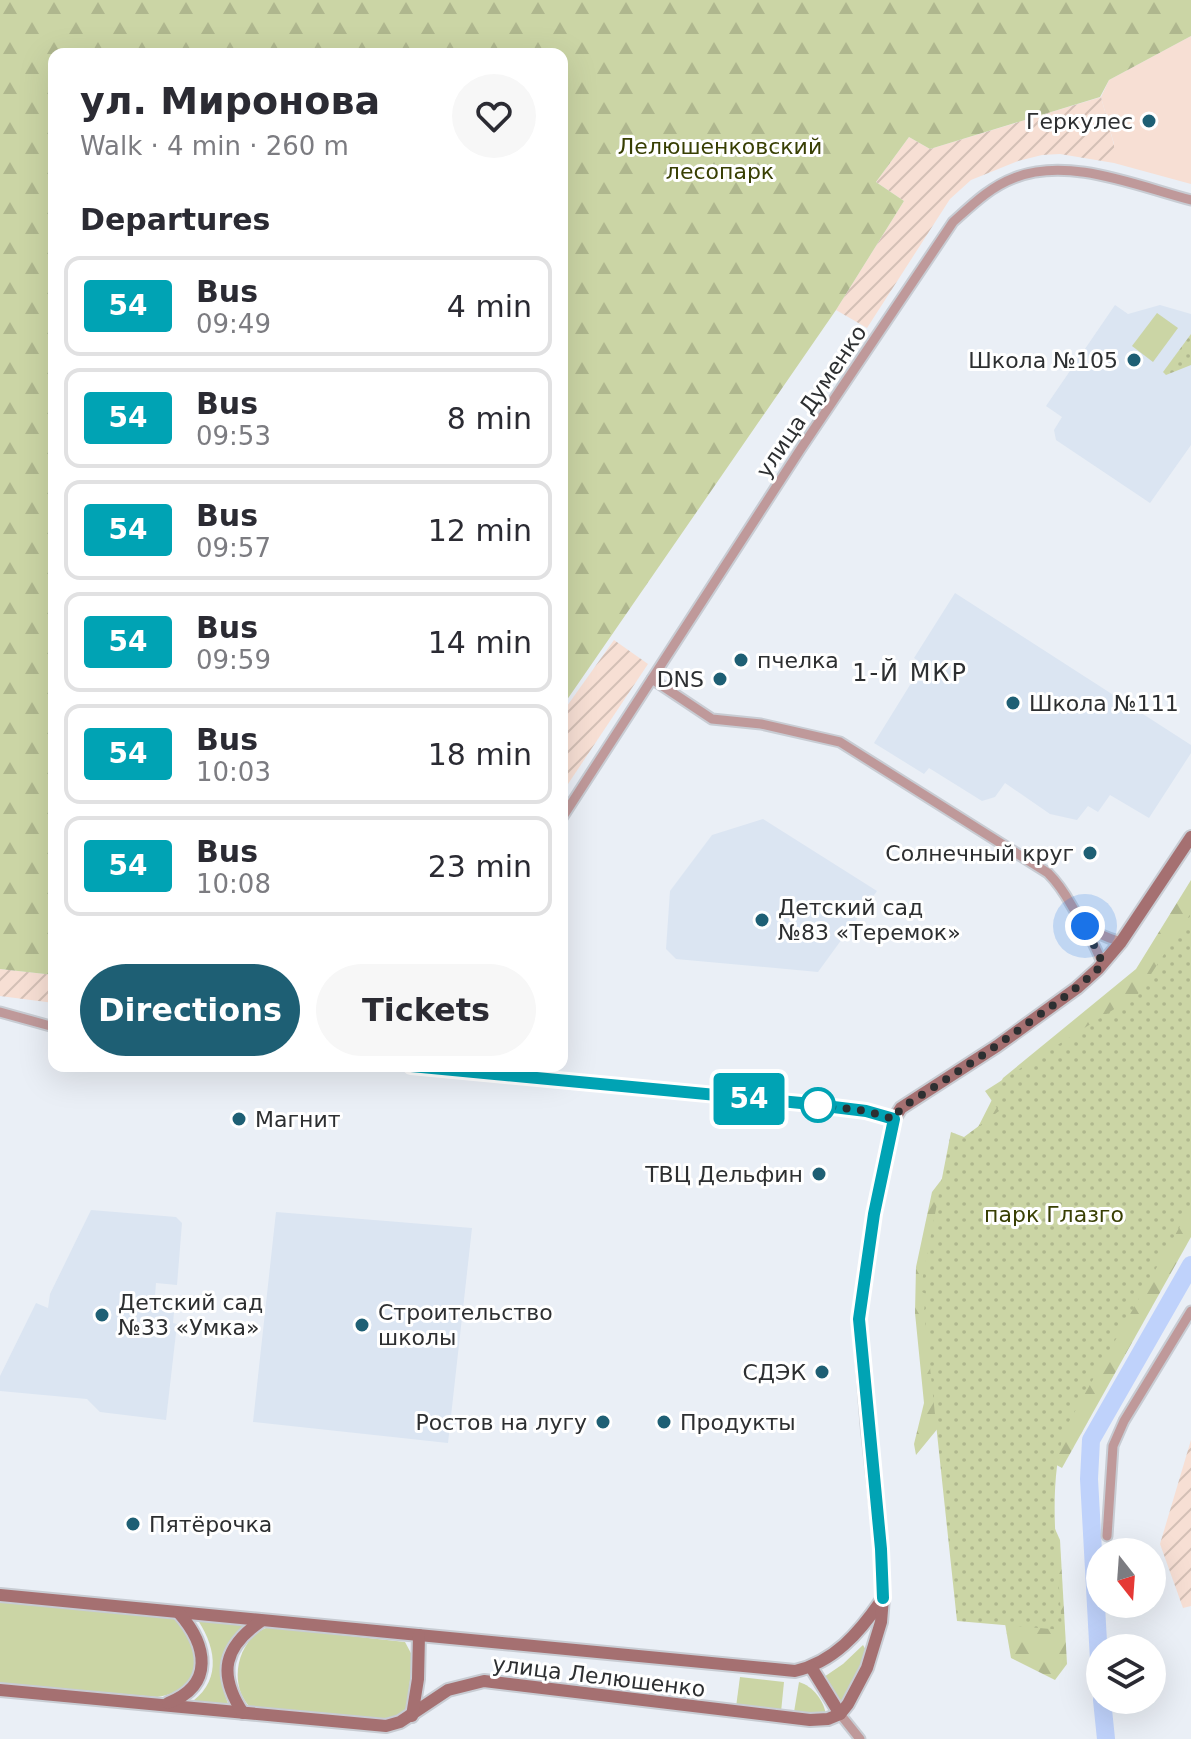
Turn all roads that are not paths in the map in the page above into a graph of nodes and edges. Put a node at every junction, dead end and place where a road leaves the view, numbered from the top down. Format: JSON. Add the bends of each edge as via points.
{"nodes":[{"id":1,"x":1191,"y":200,"type":"edge"},
{"id":2,"x":652,"y":679,"type":"junction"},
{"id":3,"x":568,"y":809,"type":"edge"},
{"id":4,"x":1191,"y":837,"type":"edge"},
{"id":5,"x":1085,"y":926,"type":"junction"},
{"id":6,"x":1121,"y":942,"type":"junction"},
{"id":7,"x":1103,"y":964,"type":"junction"},
{"id":8,"x":0,"y":1012,"type":"edge"},
{"id":9,"x":48,"y":1025,"type":"edge"},
{"id":10,"x":487,"y":1072,"type":"edge"},
{"id":11,"x":894,"y":1119,"type":"junction"},
{"id":12,"x":1191,"y":1311,"type":"edge"},
{"id":13,"x":1107,"y":1536,"type":"dead end"},
{"id":14,"x":0,"y":1595,"type":"edge"},
{"id":15,"x":883,"y":1598,"type":"junction"},
{"id":16,"x":179,"y":1613,"type":"junction"},
{"id":17,"x":261,"y":1621,"type":"junction"},
{"id":18,"x":419,"y":1635,"type":"junction"},
{"id":19,"x":811,"y":1667,"type":"junction"},
{"id":20,"x":0,"y":1690,"type":"edge"},
{"id":21,"x":165,"y":1704,"type":"junction"},
{"id":22,"x":243,"y":1713,"type":"junction"},
{"id":23,"x":840,"y":1714,"type":"junction"},
{"id":24,"x":412,"y":1716,"type":"junction"},
{"id":25,"x":860,"y":1739,"type":"edge"}],
"edges":[{"from":1,"to":2,"type":"street","name":"улица Думенко","via":[[1055,169],[1014,177],[980,197],[953,222]]},
{"from":2,"to":3,"type":"street","name":"улица Думенко"},
{"from":2,"to":5,"type":"street","via":[[712,719],[840,742],[1048,873]]},
{"from":4,"to":6,"type":"street"},
{"from":5,"to":6,"type":"street"},
{"from":5,"to":7,"type":"street"},
{"from":6,"to":7,"type":"street"},
{"from":7,"to":11,"type":"street","via":[[997,1046],[901,1108]]},
{"from":8,"to":9,"type":"street"},
{"from":10,"to":11,"type":"street","via":[[801,1103]]},
{"from":11,"to":15,"type":"street","via":[[859,1319]]},
{"from":12,"to":13,"type":"street","via":[[1113,1446]]},
{"from":14,"to":16,"type":"street","name":"улица Лелюшенко"},
{"from":15,"to":19,"type":"street","via":[[859,1633]]},
{"from":15,"to":23,"type":"street","via":[[867,1668]]},
{"from":16,"to":17,"type":"street","name":"улица Лелюшенко"},
{"from":16,"to":21,"type":"street","via":[[199,1642],[200,1673],[189,1693]]},
{"from":17,"to":18,"type":"street","name":"улица Лелюшенко"},
{"from":17,"to":22,"type":"street","via":[[242,1635],[228,1668],[231,1691]]},
{"from":18,"to":19,"type":"street","name":"улица Лелюшенко","via":[[795,1671]]},
{"from":18,"to":24,"type":"street"},
{"from":19,"to":23,"type":"street"},
{"from":20,"to":21,"type":"street","name":"улица Лелюшенко"},
{"from":21,"to":22,"type":"street","name":"улица Лелюшенко"},
{"from":22,"to":24,"type":"street","name":"улица Лелюшенко","via":[[386,1726]]},
{"from":23,"to":24,"type":"street","name":"улица Лелюшенко","via":[[810,1720],[484,1681],[448,1690]]},
{"from":23,"to":25,"type":"street"}]}
